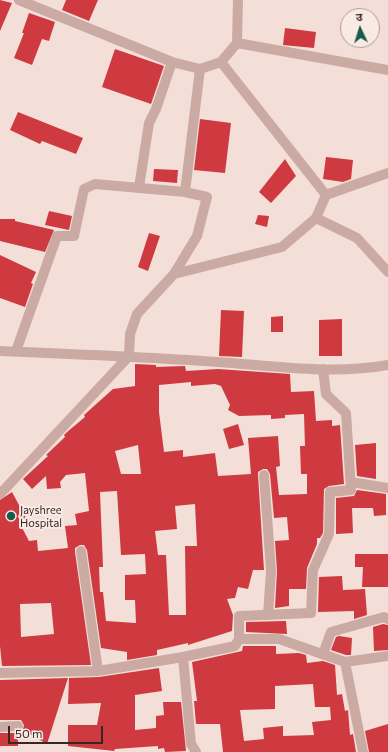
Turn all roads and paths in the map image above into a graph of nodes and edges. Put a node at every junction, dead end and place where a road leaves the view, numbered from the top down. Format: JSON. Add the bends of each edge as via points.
{"nodes":[{"id":1,"x":19,"y":0,"type":"edge"},
{"id":2,"x":238,"y":0,"type":"edge"},
{"id":3,"x":236,"y":43,"type":"junction"},
{"id":4,"x":172,"y":62,"type":"junction"},
{"id":5,"x":221,"y":62,"type":"junction"},
{"id":6,"x":200,"y":69,"type":"junction"},
{"id":7,"x":388,"y":70,"type":"edge"},
{"id":8,"x":388,"y":172,"type":"edge"},
{"id":9,"x":139,"y":187,"type":"junction"},
{"id":10,"x":184,"y":192,"type":"junction"},
{"id":11,"x":326,"y":195,"type":"junction"},
{"id":12,"x":316,"y":218,"type":"junction"},
{"id":13,"x":388,"y":272,"type":"edge"},
{"id":14,"x":174,"y":274,"type":"junction"},
{"id":15,"x":0,"y":351,"type":"edge"},
{"id":16,"x":16,"y":351,"type":"junction"},
{"id":17,"x":129,"y":356,"type":"junction"},
{"id":18,"x":388,"y":365,"type":"edge"},
{"id":19,"x":323,"y":369,"type":"junction"},
{"id":20,"x":264,"y":475,"type":"dead end"},
{"id":21,"x":351,"y":482,"type":"junction"},
{"id":22,"x":388,"y":488,"type":"edge"},
{"id":23,"x":0,"y":494,"type":"edge"},
{"id":24,"x":82,"y":551,"type":"dead end"},
{"id":25,"x":268,"y":615,"type":"junction"},
{"id":26,"x":388,"y":619,"type":"edge"},
{"id":27,"x":239,"y":639,"type":"junction"},
{"id":28,"x":323,"y":654,"type":"junction"},
{"id":29,"x":388,"y":656,"type":"edge"},
{"id":30,"x":183,"y":657,"type":"junction"},
{"id":31,"x":345,"y":662,"type":"junction"},
{"id":32,"x":98,"y":671,"type":"junction"},
{"id":33,"x":0,"y":674,"type":"edge"},
{"id":34,"x":18,"y":726,"type":"dead end"},
{"id":35,"x":0,"y":727,"type":"edge"},
{"id":36,"x":196,"y":752,"type":"edge"},
{"id":37,"x":363,"y":752,"type":"edge"}],
"edges":[{"from":1,"to":4,"type":"street"},
{"from":2,"to":3,"type":"street"},
{"from":3,"to":5,"type":"street"},
{"from":3,"to":7,"type":"street"},
{"from":4,"to":6,"type":"street"},
{"from":4,"to":9,"type":"street","via":[[149,123]]},
{"from":5,"to":6,"type":"street"},
{"from":5,"to":11,"type":"street"},
{"from":6,"to":10,"type":"street"},
{"from":8,"to":11,"type":"street"},
{"from":9,"to":10,"type":"street"},
{"from":9,"to":16,"type":"street","via":[[95,184],[84,189],[74,236],[57,236]]},
{"from":10,"to":14,"type":"street","via":[[207,196],[197,236]]},
{"from":11,"to":12,"type":"street"},
{"from":12,"to":13,"type":"street","via":[[357,238]]},
{"from":12,"to":14,"type":"street","via":[[282,247]]},
{"from":14,"to":17,"type":"street","via":[[137,314],[130,334]]},
{"from":15,"to":16,"type":"street"},
{"from":16,"to":17,"type":"street"},
{"from":17,"to":19,"type":"street"},
{"from":17,"to":23,"type":"street"},
{"from":18,"to":19,"type":"street","via":[[372,368]]},
{"from":19,"to":21,"type":"street","via":[[326,394],[346,413]]},
{"from":20,"to":25,"type":"street","via":[[270,571]]},
{"from":21,"to":22,"type":"street"},
{"from":21,"to":25,"type":"street","via":[[351,490],[330,492],[329,534],[313,570],[311,613]]},
{"from":24,"to":32,"type":"street"},
{"from":25,"to":27,"type":"street","via":[[239,616]]},
{"from":26,"to":28,"type":"street","via":[[331,632]]},
{"from":27,"to":28,"type":"street","via":[[279,639]]},
{"from":27,"to":30,"type":"street","via":[[235,646]]},
{"from":28,"to":31,"type":"street"},
{"from":29,"to":31,"type":"street"},
{"from":30,"to":32,"type":"street"},
{"from":30,"to":36,"type":"street","via":[[191,744]]},
{"from":31,"to":37,"type":"street"},
{"from":32,"to":33,"type":"street"},
{"from":34,"to":35,"type":"street"}]}
